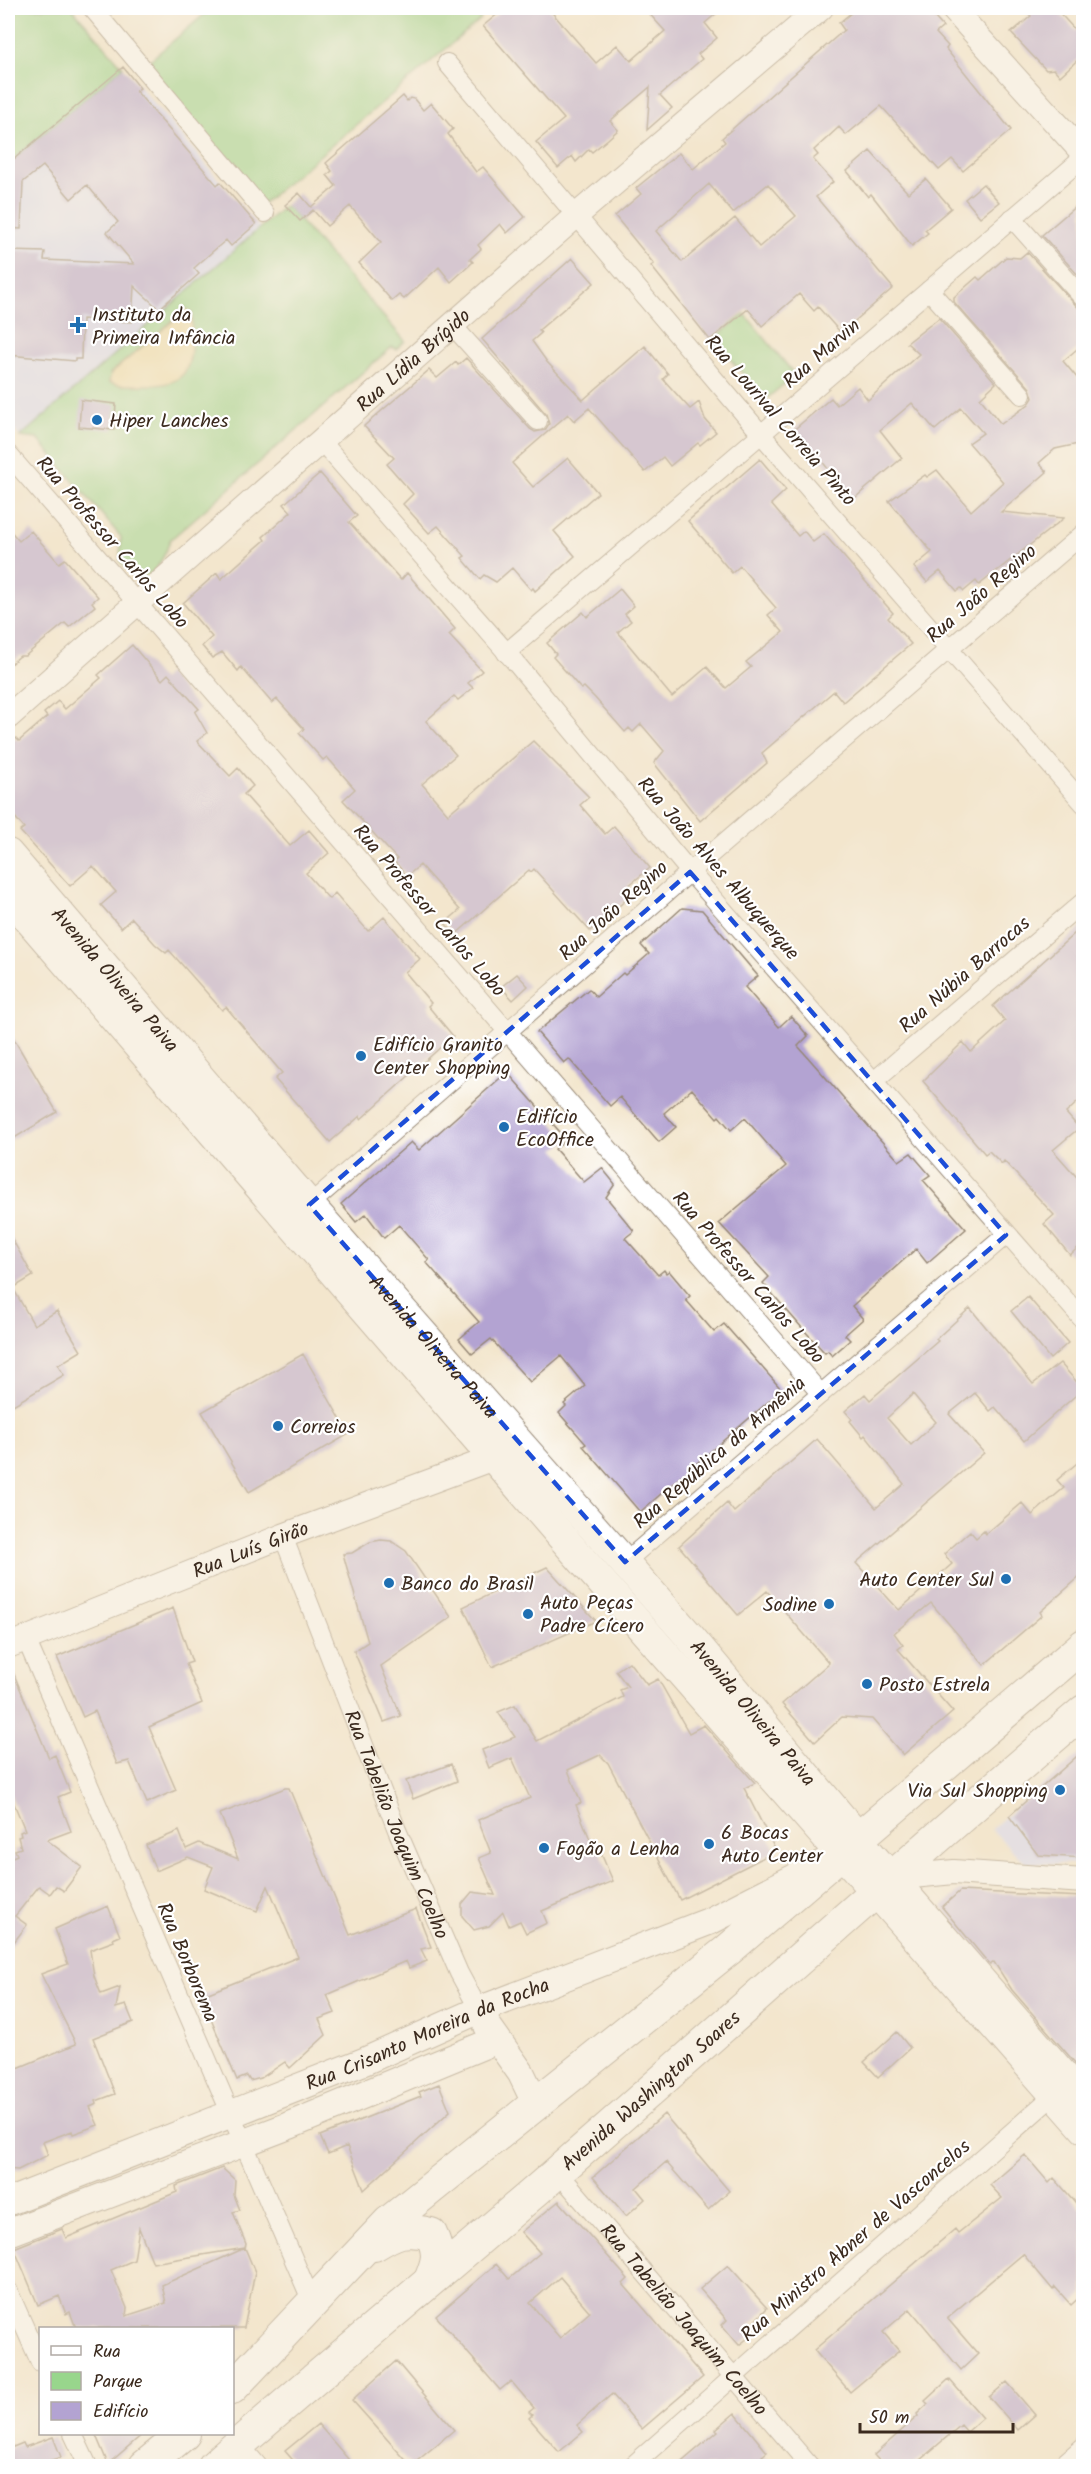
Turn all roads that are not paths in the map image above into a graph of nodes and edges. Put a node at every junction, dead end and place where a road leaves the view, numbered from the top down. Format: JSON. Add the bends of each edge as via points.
{"nodes":[{"id":1,"x":92,"y":8,"type":"edge"},
{"id":2,"x":821,"y":8,"type":"edge"},
{"id":3,"x":952,"y":8,"type":"edge"},
{"id":4,"x":447,"y":63,"type":"dead end"},
{"id":5,"x":1083,"y":156,"type":"edge"},
{"id":6,"x":265,"y":213,"type":"dead end"},
{"id":7,"x":577,"y":216,"type":"junction"},
{"id":8,"x":1012,"y":218,"type":"junction"},
{"id":9,"x":929,"y":290,"type":"junction"},
{"id":10,"x":1083,"y":299,"type":"edge"},
{"id":11,"x":453,"y":326,"type":"junction"},
{"id":12,"x":1022,"y":395,"type":"dead end"},
{"id":13,"x":538,"y":422,"type":"dead end"},
{"id":14,"x":762,"y":434,"type":"junction"},
{"id":15,"x":322,"y":442,"type":"junction"},
{"id":16,"x":8,"y":454,"type":"edge"},
{"id":17,"x":1083,"y":533,"type":"edge"},
{"id":18,"x":138,"y":605,"type":"junction"},
{"id":19,"x":950,"y":650,"type":"junction"},
{"id":20,"x":506,"y":653,"type":"junction"},
{"id":21,"x":8,"y":717,"type":"edge"},
{"id":22,"x":1083,"y":804,"type":"edge"},
{"id":23,"x":8,"y":854,"type":"edge"},
{"id":24,"x":690,"y":872,"type":"junction"},
{"id":25,"x":8,"y":895,"type":"edge"},
{"id":26,"x":1083,"y":901,"type":"edge"},
{"id":27,"x":507,"y":1035,"type":"junction"},
{"id":28,"x":875,"y":1080,"type":"junction"},
{"id":29,"x":309,"y":1205,"type":"junction"},
{"id":30,"x":1006,"y":1235,"type":"junction"},
{"id":31,"x":1083,"y":1321,"type":"edge"},
{"id":32,"x":821,"y":1394,"type":"junction"},
{"id":33,"x":496,"y":1457,"type":"junction"},
{"id":34,"x":283,"y":1536,"type":"junction"},
{"id":35,"x":625,"y":1562,"type":"junction"},
{"id":36,"x":17,"y":1642,"type":"edge"},
{"id":37,"x":1083,"y":1645,"type":"edge"},
{"id":38,"x":1083,"y":1711,"type":"edge"},
{"id":39,"x":850,"y":1846,"type":"junction"},
{"id":40,"x":1083,"y":1881,"type":"edge"},
{"id":41,"x":884,"y":1886,"type":"junction"},
{"id":42,"x":479,"y":2010,"type":"junction"},
{"id":43,"x":496,"y":2040,"type":"junction"},
{"id":44,"x":1054,"y":2096,"type":"junction"},
{"id":45,"x":1083,"y":2097,"type":"edge"},
{"id":46,"x":535,"y":2102,"type":"junction"},
{"id":47,"x":230,"y":2116,"type":"junction"},
{"id":48,"x":1083,"y":2130,"type":"edge"},
{"id":49,"x":242,"y":2144,"type":"junction"},
{"id":50,"x":558,"y":2172,"type":"junction"},
{"id":51,"x":8,"y":2202,"type":"edge"},
{"id":52,"x":8,"y":2233,"type":"edge"},
{"id":53,"x":357,"y":2255,"type":"junction"},
{"id":54,"x":430,"y":2280,"type":"junction"},
{"id":55,"x":8,"y":2290,"type":"edge"},
{"id":56,"x":312,"y":2302,"type":"junction"},
{"id":57,"x":39,"y":2360,"type":"edge"},
{"id":58,"x":733,"y":2378,"type":"junction"},
{"id":59,"x":234,"y":2386,"type":"edge"},
{"id":60,"x":74,"y":2435,"type":"edge"},
{"id":61,"x":182,"y":2435,"type":"edge"},
{"id":62,"x":1083,"y":2446,"type":"edge"},
{"id":63,"x":248,"y":2455,"type":"edge"},
{"id":64,"x":88,"y":2466,"type":"edge"},
{"id":65,"x":146,"y":2466,"type":"edge"},
{"id":66,"x":214,"y":2466,"type":"edge"},
{"id":67,"x":632,"y":2466,"type":"edge"},
{"id":68,"x":810,"y":2466,"type":"edge"},
{"id":69,"x":1060,"y":2466,"type":"edge"}],
"edges":[{"from":1,"to":6,"type":"street"},
{"from":2,"to":7,"type":"street","name":"Rua Lídia Brígido"},
{"from":3,"to":5,"type":"street"},
{"from":4,"to":7,"type":"street","name":"Rua Lourival Correia Pìnto"},
{"from":5,"to":8,"type":"street","name":"Rua Marvin"},
{"from":7,"to":11,"type":"street","name":"Rua Lídia Brígido"},
{"from":7,"to":14,"type":"street","name":"Rua Lourival Correia Pìnto"},
{"from":8,"to":9,"type":"street","name":"Rua Marvin"},
{"from":8,"to":10,"type":"street"},
{"from":9,"to":12,"type":"street"},
{"from":9,"to":14,"type":"street","name":"Rua Marvin"},
{"from":11,"to":13,"type":"street"},
{"from":11,"to":15,"type":"street","name":"Rua Lídia Brígido"},
{"from":14,"to":19,"type":"street","name":"Rua Lourival Correia Pìnto"},
{"from":14,"to":20,"type":"street","name":"Rua Marvin"},
{"from":15,"to":18,"type":"street","name":"Rua Lídia Brígido"},
{"from":15,"to":20,"type":"street","name":"Rua João Alves Albuquerque"},
{"from":16,"to":18,"type":"street","name":"Rua Professor Carlos Lobo"},
{"from":17,"to":19,"type":"street","name":"Rua João Regino"},
{"from":18,"to":21,"type":"street","name":"Rua Lídia Brígido"},
{"from":18,"to":27,"type":"street","name":"Rua Professor Carlos Lobo"},
{"from":19,"to":22,"type":"street","name":"Rua Lourival Correia Pìnto"},
{"from":19,"to":24,"type":"street","name":"Rua João Regino"},
{"from":20,"to":24,"type":"street","name":"Rua João Alves Albuquerque"},
{"from":23,"to":29,"type":"main road","name":"Avenida Oliveira Paiva"},
{"from":24,"to":27,"type":"street","name":"Rua João Regino"},
{"from":24,"to":28,"type":"street","name":"Rua João Alves Albuquerque"},
{"from":25,"to":33,"type":"main road","name":"Avenida Oliveira Paiva"},
{"from":26,"to":28,"type":"street","name":"Rua Núbia Barrocas"},
{"from":27,"to":29,"type":"street","name":"Rua João Regino"},
{"from":27,"to":32,"type":"street","name":"Rua Professor Carlos Lobo"},
{"from":28,"to":30,"type":"street","name":"Rua João Alves Albuquerque"},
{"from":29,"to":35,"type":"main road","name":"Avenida Oliveira Paiva"},
{"from":30,"to":31,"type":"street","name":"Rua João Alves Albuquerque"},
{"from":30,"to":32,"type":"street","name":"Rua República da Armênia"},
{"from":32,"to":35,"type":"street","name":"Rua República da Armênia"},
{"from":33,"to":34,"type":"street","name":"Rua Luís Girão"},
{"from":33,"to":39,"type":"main road","name":"Avenida Oliveira Paiva","via":[[576,1553]]},
{"from":34,"to":36,"type":"street","name":"Rua Luís Girão"},
{"from":34,"to":42,"type":"street","name":"Rua Tabelião Joaquim Coelho","via":[[393,1819],[459,1973]]},
{"from":35,"to":39,"type":"main road","name":"Avenida Oliveira Paiva"},
{"from":36,"to":47,"type":"street","name":"Rua Borborema"},
{"from":37,"to":39,"type":"highway"},
{"from":38,"to":41,"type":"highway","name":"Avenida Washington Soares"},
{"from":39,"to":41,"type":"main road"},
{"from":39,"to":42,"type":"main road","name":"Rua Crisanto Moreira da Rocha","via":[[710,1921]]},
{"from":39,"to":46,"type":"highway","via":[[728,1950]]},
{"from":40,"to":41,"type":"street","via":[[954,1872]]},
{"from":41,"to":44,"type":"main road"},
{"from":41,"to":45,"type":"main road"},
{"from":41,"to":50,"type":"highway","name":"Avenida Washington Soares"},
{"from":42,"to":43,"type":"main road","name":"Rua Tabelião Joaquim Coelho"},
{"from":42,"to":47,"type":"main road","name":"Rua Crisanto Moreira da Rocha"},
{"from":43,"to":46,"type":"main road","name":"Rua Tabelião Joaquim Coelho","via":[[521,2073]]},
{"from":43,"to":49,"type":"main road","name":"Rua Crisanto Moreira da Rocha"},
{"from":44,"to":48,"type":"main road"},
{"from":44,"to":58,"type":"street","name":"Rua Ministro Abner de Vasconcelos"},
{"from":46,"to":53,"type":"highway","via":[[389,2222]]},
{"from":47,"to":49,"type":"street","name":"Rua Borborema"},
{"from":47,"to":51,"type":"main road","name":"Rua Crisanto Moreira da Rocha"},
{"from":49,"to":52,"type":"main road","name":"Rua Crisanto Moreira da Rocha"},
{"from":49,"to":56,"type":"street","name":"Rua Borborema"},
{"from":50,"to":54,"type":"highway","name":"Avenida Washington Soares"},
{"from":50,"to":58,"type":"street","name":"Rua Tabelião Joaquim Coelho"},
{"from":53,"to":54,"type":"highway","via":[[393,2233],[409,2229],[431,2234],[439,2250]]},
{"from":53,"to":56,"type":"highway"},
{"from":54,"to":63,"type":"highway","name":"Avenida Washington Soares"},
{"from":55,"to":57,"type":"street"},
{"from":56,"to":59,"type":"highway"},
{"from":58,"to":67,"type":"street","name":"Rua Ministro Abner de Vasconcelos"},
{"from":58,"to":68,"type":"street","name":"Rua Tabelião Joaquim Coelho"},
{"from":60,"to":64,"type":"street"},
{"from":61,"to":65,"type":"highway"},
{"from":62,"to":69,"type":"street"},
{"from":63,"to":66,"type":"highway","name":"Avenida Washington Soares"}]}
